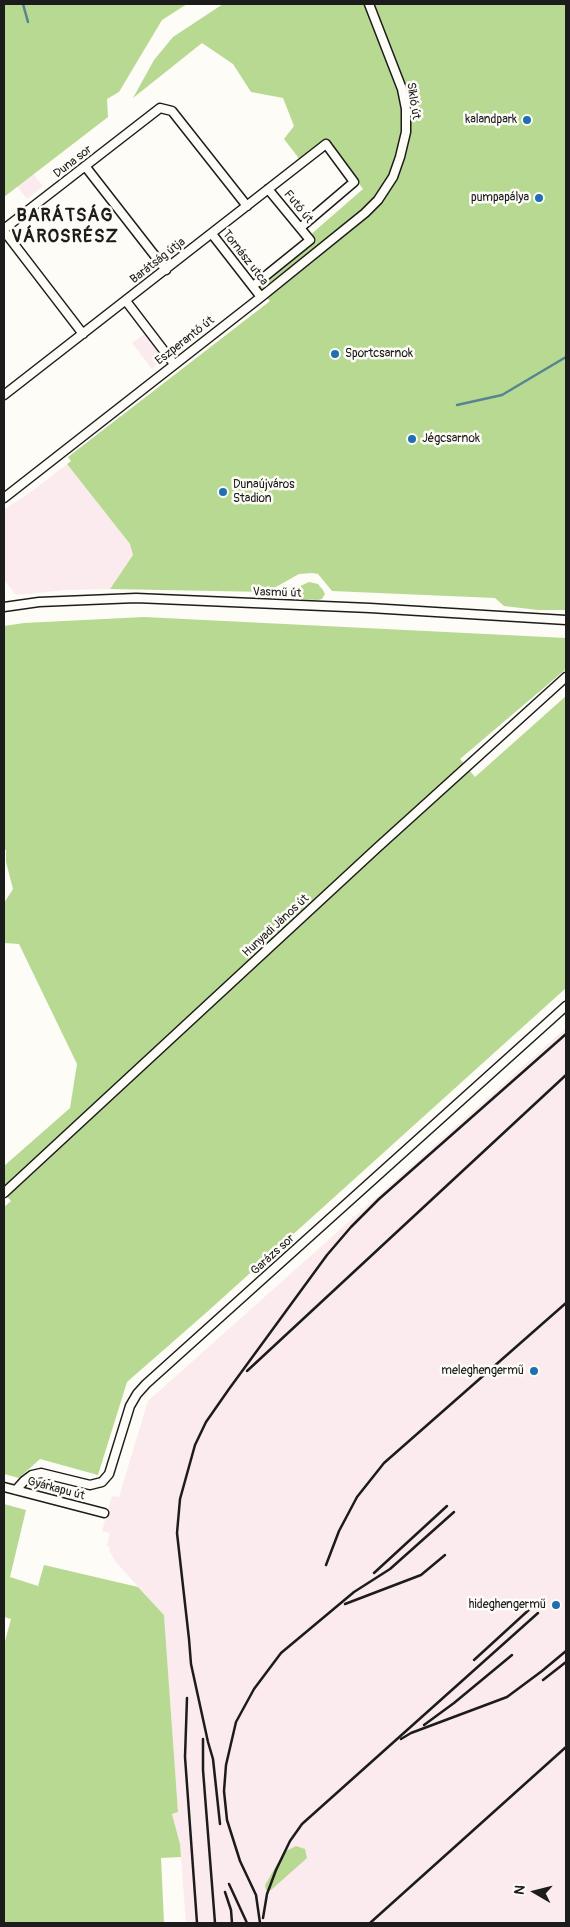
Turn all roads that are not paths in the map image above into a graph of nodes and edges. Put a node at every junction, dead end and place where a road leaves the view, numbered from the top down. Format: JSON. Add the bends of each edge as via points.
{"nodes":[{"id":1,"x":369,"y":4,"type":"edge"},
{"id":2,"x":85,"y":166,"type":"junction"},
{"id":3,"x":268,"y":189,"type":"junction"},
{"id":4,"x":378,"y":200,"type":"joint"},
{"id":5,"x":246,"y":206,"type":"junction"},
{"id":6,"x":300,"y":228,"type":"junction"},
{"id":7,"x":4,"y":230,"type":"edge"},
{"id":8,"x":212,"y":234,"type":"junction"},
{"id":9,"x":166,"y":270,"type":"junction"},
{"id":10,"x":254,"y":286,"type":"junction"},
{"id":11,"x":262,"y":297,"type":"junction"},
{"id":12,"x":126,"y":300,"type":"junction"},
{"id":13,"x":83,"y":334,"type":"junction"},
{"id":14,"x":174,"y":364,"type":"junction"},
{"id":15,"x":4,"y":395,"type":"edge"},
{"id":16,"x":4,"y":498,"type":"edge"},
{"id":17,"x":4,"y":607,"type":"edge"},
{"id":18,"x":566,"y":619,"type":"edge"},
{"id":19,"x":566,"y":677,"type":"edge"},
{"id":20,"x":566,"y":1006,"type":"edge"},
{"id":21,"x":4,"y":1193,"type":"edge"},
{"id":22,"x":4,"y":1487,"type":"edge"},
{"id":23,"x":16,"y":1490,"type":"junction"},
{"id":24,"x":104,"y":1513,"type":"dead end"}],
"edges":[{"from":1,"to":4,"type":"street","name":"Sikló út","via":[[402,89],[406,109],[406,132],[400,157]]},
{"from":2,"to":5,"type":"street","name":"Duna sor","via":[[155,111],[160,108],[172,110]]},
{"from":2,"to":7,"type":"street","name":"Duna sor"},
{"from":2,"to":9,"type":"street"},
{"from":3,"to":5,"type":"street","name":"Barátság útja"},
{"from":3,"to":6,"type":"street","name":"Futó út"},
{"from":3,"to":6,"type":"street","name":"Barátság útja","via":[[326,144],[354,182]]},
{"from":4,"to":11,"type":"street","name":"Eszperantó út"},
{"from":5,"to":8,"type":"street","name":"Barátság útja"},
{"from":6,"to":10,"type":"street","name":"Futó út","via":[[310,240]]},
{"from":7,"to":13,"type":"street"},
{"from":8,"to":9,"type":"street","name":"Barátság útja"},
{"from":8,"to":10,"type":"street","name":"Tornász utca"},
{"from":9,"to":12,"type":"street","name":"Barátság útja"},
{"from":10,"to":11,"type":"street","name":"Tornász utca"},
{"from":11,"to":14,"type":"street","name":"Eszperantó út"},
{"from":12,"to":13,"type":"street","name":"Barátság útja"},
{"from":12,"to":14,"type":"street"},
{"from":13,"to":15,"type":"street","name":"Barátság útja"},
{"from":14,"to":16,"type":"street","name":"Eszperantó út"},
{"from":17,"to":18,"type":"street","name":"Vasmű út","via":[[39,602],[136,598]]},
{"from":19,"to":21,"type":"street","name":"Hunyadi János út"},
{"from":20,"to":23,"type":"street","name":"Garázs sor","via":[[146,1384],[130,1406],[109,1474],[102,1482],[90,1485],[41,1473],[24,1481]]},
{"from":22,"to":23,"type":"street","name":"Gyárkapu út"},
{"from":23,"to":24,"type":"street","name":"Gyárkapu út"}]}
